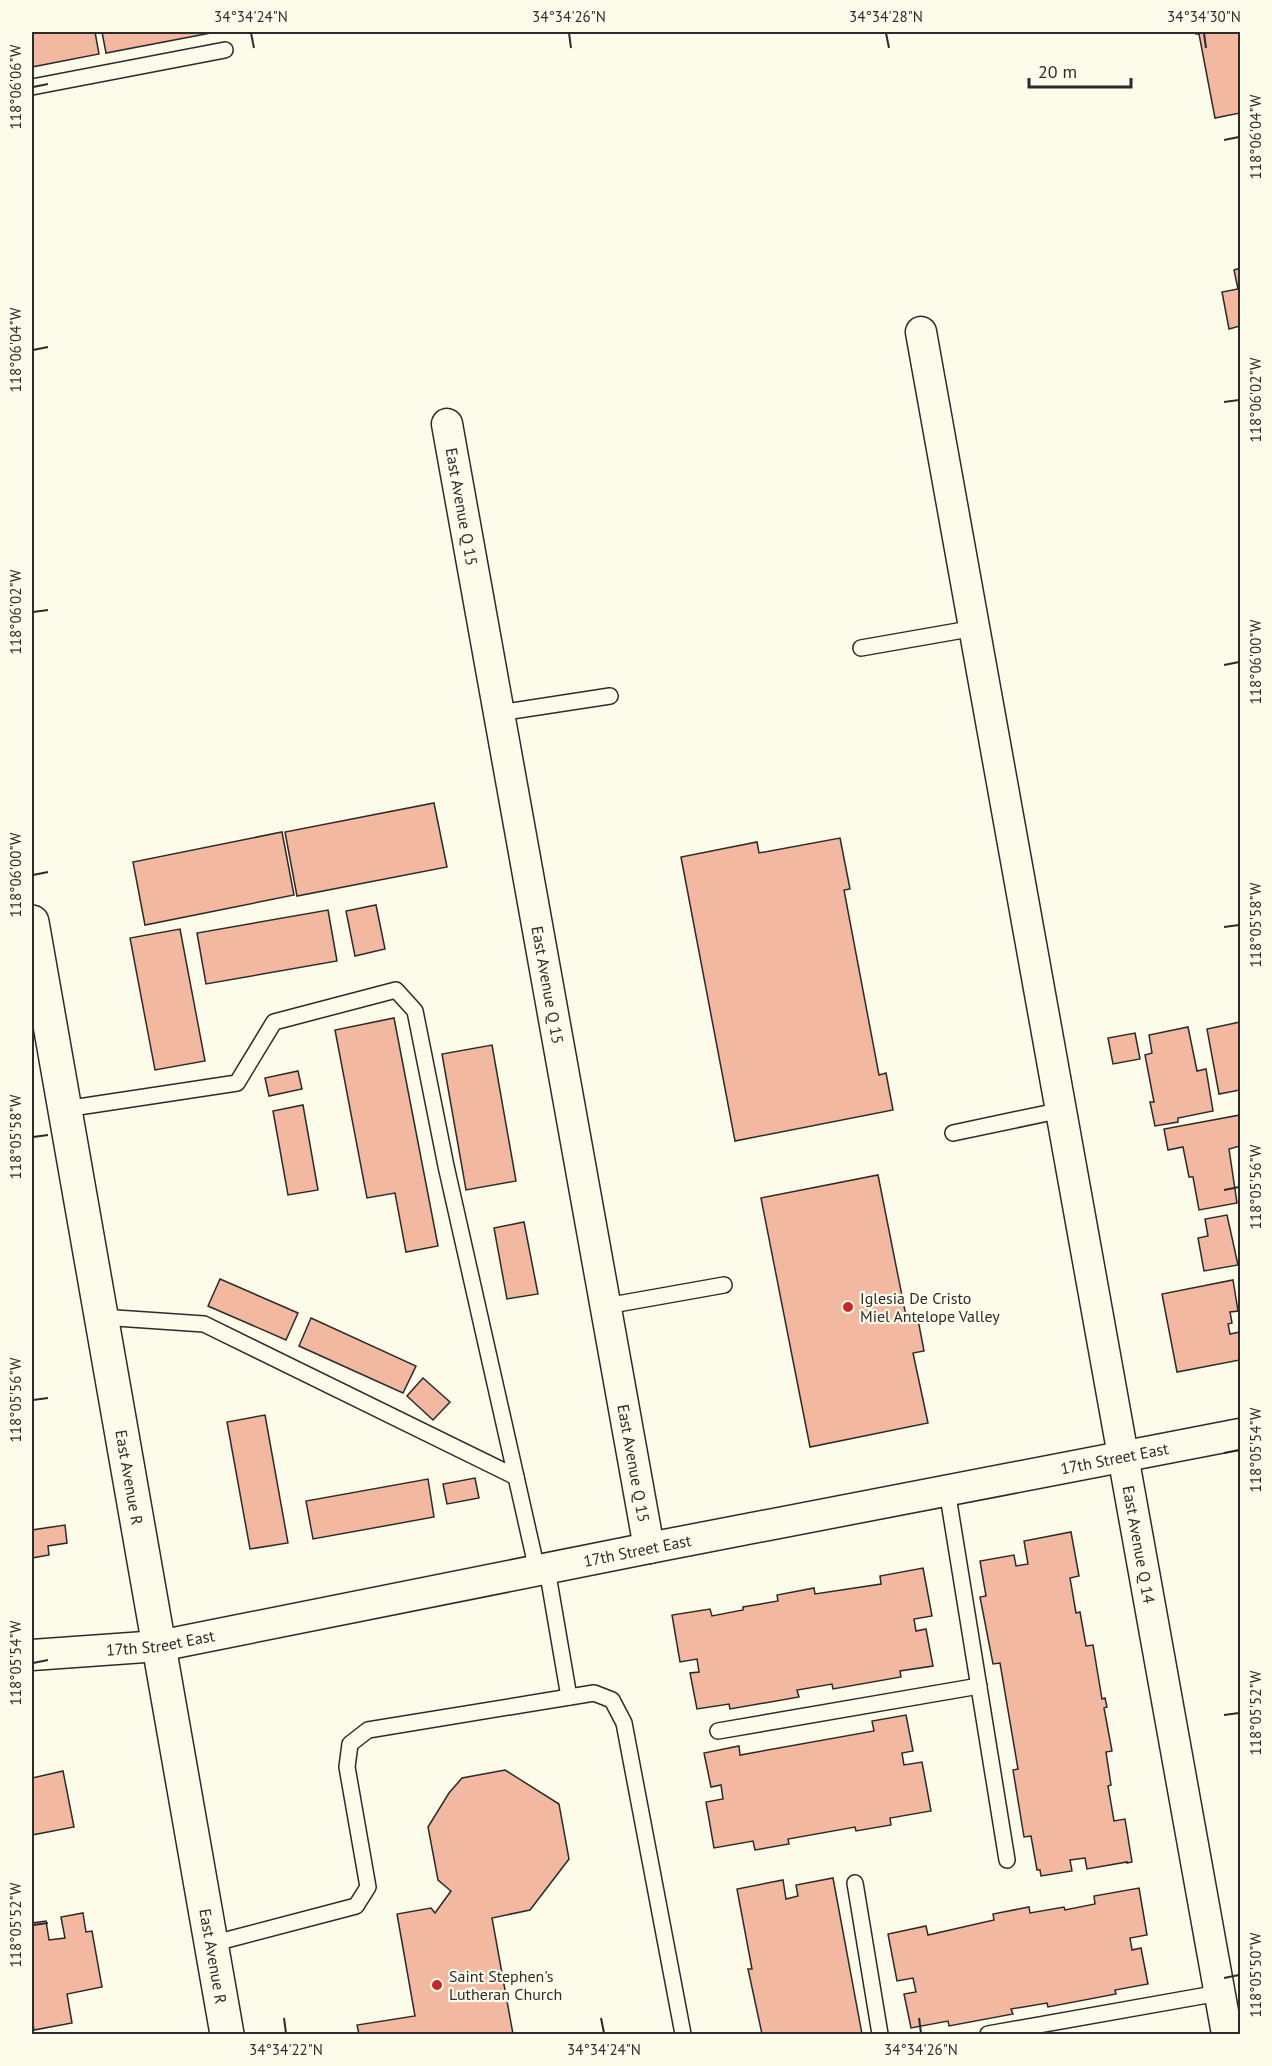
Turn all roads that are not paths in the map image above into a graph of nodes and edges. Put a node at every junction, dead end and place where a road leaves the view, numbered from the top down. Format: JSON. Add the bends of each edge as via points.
{"nodes":[{"id":1,"x":225,"y":50,"type":"dead end"},
{"id":2,"x":32,"y":87,"type":"edge"},
{"id":3,"x":921,"y":332,"type":"dead end"},
{"id":4,"x":447,"y":424,"type":"dead end"},
{"id":5,"x":975,"y":627,"type":"junction"},
{"id":6,"x":861,"y":648,"type":"dead end"},
{"id":7,"x":610,"y":696,"type":"dead end"},
{"id":8,"x":499,"y":713,"type":"junction"},
{"id":9,"x":32,"y":922,"type":"edge"},
{"id":10,"x":65,"y":1109,"type":"junction"},
{"id":11,"x":1062,"y":1110,"type":"junction"},
{"id":12,"x":953,"y":1133,"type":"dead end"},
{"id":13,"x":724,"y":1285,"type":"dead end"},
{"id":14,"x":606,"y":1306,"type":"junction"},
{"id":15,"x":101,"y":1317,"type":"junction"},
{"id":16,"x":1240,"y":1434,"type":"edge"},
{"id":17,"x":1124,"y":1455,"type":"junction"},
{"id":18,"x":516,"y":1477,"type":"junction"},
{"id":19,"x":947,"y":1490,"type":"junction"},
{"id":20,"x":649,"y":1548,"type":"junction"},
{"id":21,"x":542,"y":1569,"type":"junction"},
{"id":22,"x":159,"y":1646,"type":"junction"},
{"id":23,"x":32,"y":1655,"type":"edge"},
{"id":24,"x":979,"y":1686,"type":"junction"},
{"id":25,"x":569,"y":1697,"type":"junction"},
{"id":26,"x":718,"y":1731,"type":"dead end"},
{"id":27,"x":1007,"y":1860,"type":"dead end"},
{"id":28,"x":855,"y":1883,"type":"dead end"},
{"id":29,"x":211,"y":1944,"type":"junction"},
{"id":30,"x":1220,"y":1993,"type":"junction"},
{"id":31,"x":227,"y":2034,"type":"edge"},
{"id":32,"x":683,"y":2034,"type":"edge"},
{"id":33,"x":880,"y":2034,"type":"edge"},
{"id":34,"x":988,"y":2034,"type":"edge"},
{"id":35,"x":1227,"y":2034,"type":"edge"}],
"edges":[{"from":1,"to":2,"type":"lane"},
{"from":3,"to":5,"type":"street","name":"East Avenue Q 14"},
{"from":4,"to":8,"type":"street","name":"East Avenue Q 15"},
{"from":5,"to":6,"type":"lane"},
{"from":5,"to":11,"type":"street","name":"East Avenue Q 14"},
{"from":7,"to":8,"type":"lane"},
{"from":8,"to":14,"type":"street","name":"East Avenue Q 15"},
{"from":9,"to":10,"type":"main road","name":"East Avenue R"},
{"from":10,"to":15,"type":"main road","name":"East Avenue R"},
{"from":10,"to":18,"type":"lane","via":[[237,1083],[274,1022],[396,990],[415,1011]]},
{"from":11,"to":12,"type":"lane"},
{"from":11,"to":17,"type":"street","name":"East Avenue Q 14"},
{"from":13,"to":14,"type":"lane"},
{"from":14,"to":20,"type":"street","name":"East Avenue Q 15"},
{"from":15,"to":18,"type":"lane","via":[[204,1324]]},
{"from":15,"to":22,"type":"main road","name":"East Avenue R"},
{"from":16,"to":17,"type":"street","name":"17th Street East"},
{"from":17,"to":19,"type":"street","name":"17th Street East"},
{"from":17,"to":30,"type":"street","name":"East Avenue Q 14"},
{"from":18,"to":21,"type":"lane"},
{"from":19,"to":20,"type":"street","name":"17th Street East"},
{"from":19,"to":24,"type":"lane"},
{"from":20,"to":21,"type":"street","name":"17th Street East"},
{"from":21,"to":22,"type":"street","name":"17th Street East"},
{"from":21,"to":25,"type":"lane"},
{"from":22,"to":23,"type":"street","name":"17th Street East"},
{"from":22,"to":29,"type":"main road","name":"East Avenue R"},
{"from":24,"to":26,"type":"lane"},
{"from":24,"to":27,"type":"lane"},
{"from":25,"to":29,"type":"lane","via":[[368,1730],[350,1744],[347,1767],[368,1887],[356,1906]]},
{"from":25,"to":32,"type":"lane","via":[[594,1693],[612,1700],[624,1723]]},
{"from":28,"to":33,"type":"lane"},
{"from":29,"to":31,"type":"main road","name":"East Avenue R"},
{"from":30,"to":34,"type":"lane"},
{"from":30,"to":35,"type":"street","name":"East Avenue Q 14"}]}
